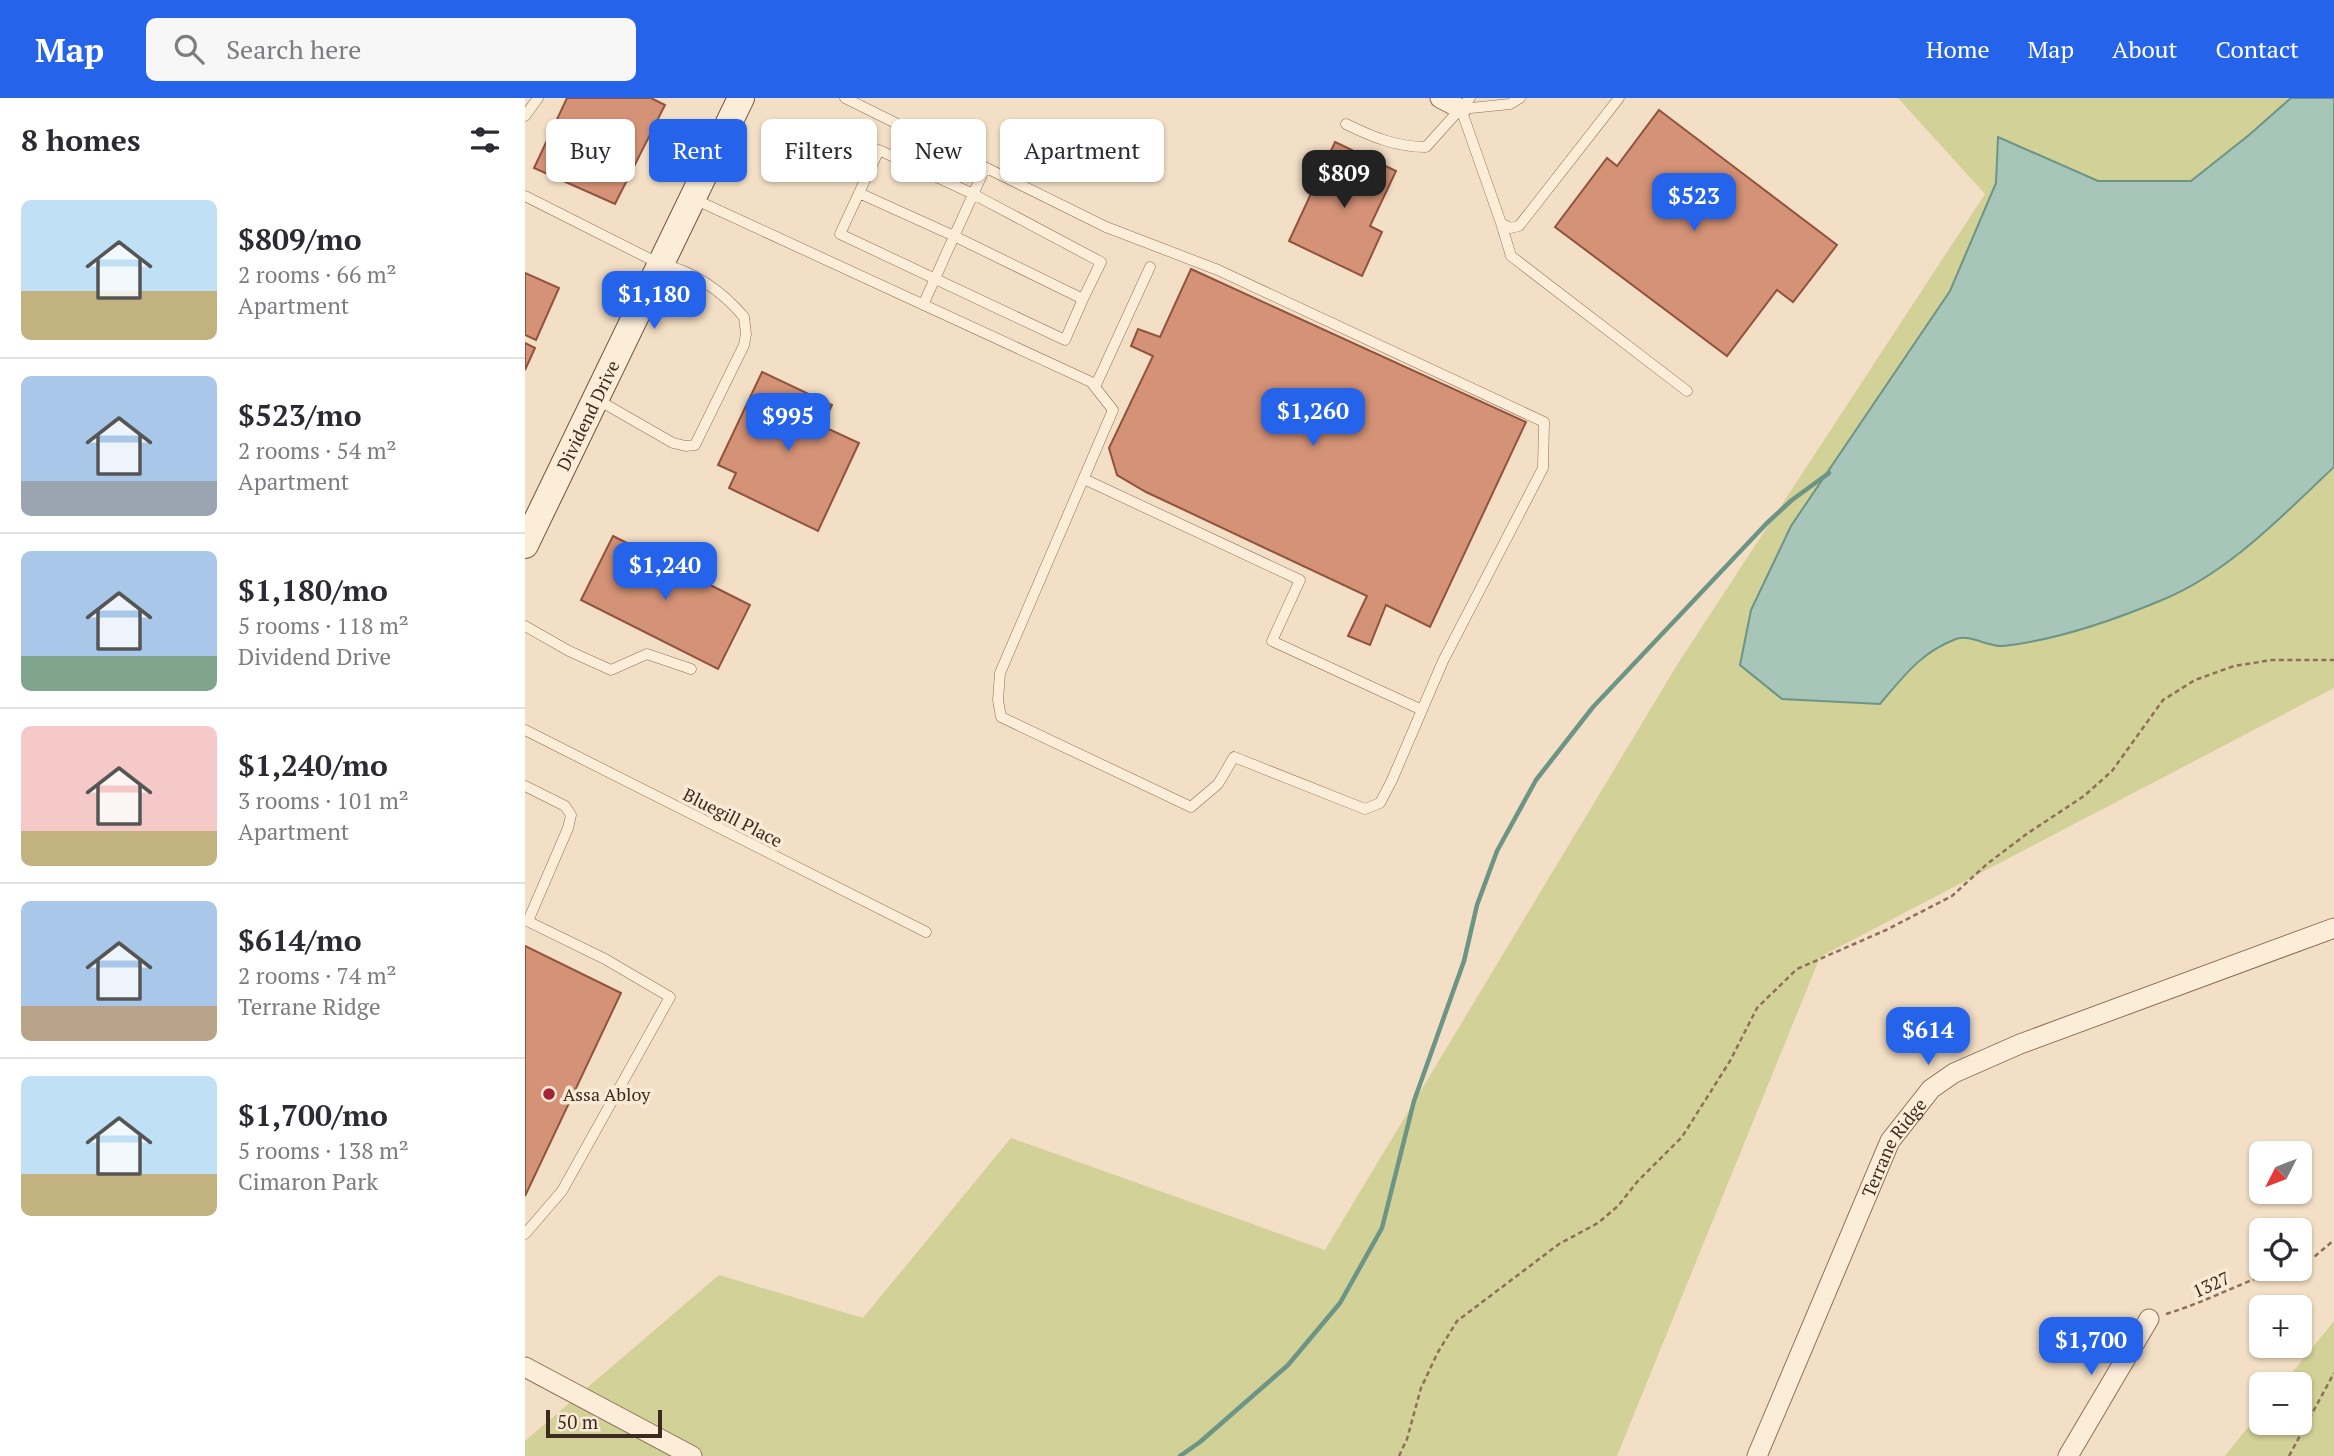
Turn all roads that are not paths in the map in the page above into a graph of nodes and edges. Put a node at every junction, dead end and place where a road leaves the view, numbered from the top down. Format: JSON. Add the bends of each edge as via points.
{"nodes":[{"id":1,"x":538,"y":98,"type":"edge"},
{"id":2,"x":741,"y":98,"type":"edge"},
{"id":3,"x":845,"y":98,"type":"edge"},
{"id":4,"x":1440,"y":98,"type":"edge"},
{"id":5,"x":1520,"y":98,"type":"edge"},
{"id":6,"x":1619,"y":98,"type":"edge"},
{"id":7,"x":1466,"y":104,"type":"edge"},
{"id":8,"x":525,"y":116,"type":"edge"},
{"id":9,"x":891,"y":121,"type":"edge"},
{"id":10,"x":1346,"y":124,"type":"dead end"},
{"id":11,"x":986,"y":168,"type":"edge"},
{"id":12,"x":979,"y":182,"type":"edge"},
{"id":13,"x":859,"y":192,"type":"junction"},
{"id":14,"x":973,"y":194,"type":"junction"},
{"id":15,"x":525,"y":196,"type":"edge"},
{"id":16,"x":694,"y":199,"type":"junction"},
{"id":17,"x":1501,"y":223,"type":"junction"},
{"id":18,"x":954,"y":236,"type":"junction"},
{"id":19,"x":660,"y":264,"type":"junction"},
{"id":20,"x":1150,"y":267,"type":"dead end"},
{"id":21,"x":935,"y":279,"type":"junction"},
{"id":22,"x":1083,"y":299,"type":"junction"},
{"id":23,"x":923,"y":305,"type":"junction"},
{"id":24,"x":1095,"y":387,"type":"junction"},
{"id":25,"x":1688,"y":391,"type":"dead end"},
{"id":26,"x":595,"y":398,"type":"junction"},
{"id":27,"x":1084,"y":480,"type":"junction"},
{"id":28,"x":525,"y":545,"type":"edge"},
{"id":29,"x":525,"y":626,"type":"edge"},
{"id":30,"x":691,"y":670,"type":"dead end"},
{"id":31,"x":1422,"y":710,"type":"junction"},
{"id":32,"x":525,"y":730,"type":"edge"},
{"id":33,"x":525,"y":786,"type":"edge"},
{"id":34,"x":526,"y":921,"type":"edge"},
{"id":35,"x":2334,"y":928,"type":"edge"},
{"id":36,"x":926,"y":932,"type":"dead end"},
{"id":37,"x":525,"y":1234,"type":"edge"},
{"id":38,"x":2149,"y":1319,"type":"road end"},
{"id":39,"x":525,"y":1367,"type":"edge"},
{"id":40,"x":692,"y":1456,"type":"edge"},
{"id":41,"x":1758,"y":1456,"type":"edge"},
{"id":42,"x":2068,"y":1456,"type":"edge"}],
"edges":[{"from":1,"to":8,"type":"lane"},
{"from":2,"to":16,"type":"street","name":"Dividend Drive"},
{"from":3,"to":9,"type":"lane"},
{"from":4,"to":7,"type":"street"},
{"from":5,"to":7,"type":"lane","via":[[1510,104]]},
{"from":6,"to":17,"type":"lane","via":[[1519,226]]},
{"from":7,"to":10,"type":"lane","via":[[1426,146],[1406,147]]},
{"from":7,"to":17,"type":"lane"},
{"from":11,"to":31,"type":"lane","via":[[1106,227],[1218,270],[1544,422],[1543,468]]},
{"from":12,"to":14,"type":"lane"},
{"from":13,"to":14,"type":"lane","via":[[879,150]]},
{"from":13,"to":18,"type":"lane"},
{"from":13,"to":21,"type":"lane","via":[[840,234]]},
{"from":14,"to":18,"type":"lane"},
{"from":14,"to":22,"type":"lane","via":[[1101,262]]},
{"from":15,"to":19,"type":"lane"},
{"from":16,"to":19,"type":"street","name":"Dividend Drive"},
{"from":16,"to":23,"type":"lane"},
{"from":17,"to":25,"type":"lane","via":[[1511,256]]},
{"from":18,"to":21,"type":"lane"},
{"from":18,"to":22,"type":"lane"},
{"from":19,"to":26,"type":"street","name":"Dividend Drive"},
{"from":19,"to":26,"type":"lane","via":[[711,286],[744,317],[744,345],[701,435],[695,445],[673,443]]},
{"from":20,"to":24,"type":"lane"},
{"from":21,"to":22,"type":"lane","via":[[1065,340]]},
{"from":21,"to":23,"type":"lane"},
{"from":23,"to":24,"type":"lane"},
{"from":24,"to":27,"type":"lane","via":[[1113,410]]},
{"from":26,"to":28,"type":"street","name":"Dividend Drive"},
{"from":27,"to":31,"type":"lane","via":[[1300,580],[1272,640]]},
{"from":27,"to":31,"type":"lane","via":[[1000,673],[1001,717],[1191,807],[1218,784],[1234,757],[1365,809],[1380,803]]},
{"from":29,"to":30,"type":"lane","via":[[611,670],[647,654]]},
{"from":32,"to":36,"type":"lane","name":"Bluegill Place"},
{"from":33,"to":34,"type":"lane","via":[[565,806],[571,815]]},
{"from":34,"to":37,"type":"lane","via":[[670,997],[562,1191]]},
{"from":35,"to":41,"type":"street","name":"Terrane Ridge","via":[[2019,1044],[1954,1073],[1931,1089],[1889,1141]]},
{"from":38,"to":42,"type":"street"},
{"from":39,"to":40,"type":"street"}]}
